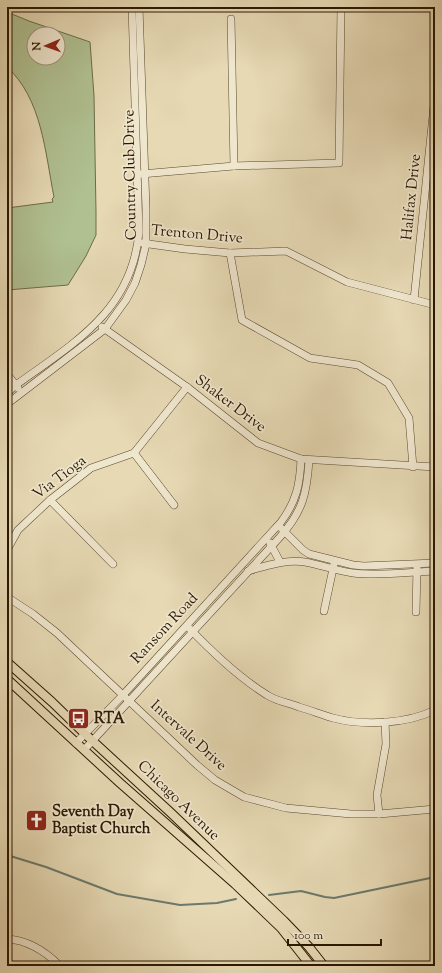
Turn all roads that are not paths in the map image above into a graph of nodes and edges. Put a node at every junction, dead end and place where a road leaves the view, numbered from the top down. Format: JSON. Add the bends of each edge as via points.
{"nodes":[{"id":1,"x":132,"y":7,"type":"edge"},
{"id":2,"x":139,"y":7,"type":"edge"},
{"id":3,"x":341,"y":7,"type":"edge"},
{"id":4,"x":231,"y":19,"type":"dead end"},
{"id":5,"x":435,"y":96,"type":"edge"},
{"id":6,"x":234,"y":166,"type":"junction"},
{"id":7,"x":141,"y":174,"type":"junction"},
{"id":8,"x":138,"y":242,"type":"junction"},
{"id":9,"x":146,"y":244,"type":"junction"},
{"id":10,"x":230,"y":253,"type":"junction"},
{"id":11,"x":414,"y":300,"type":"junction"},
{"id":12,"x":435,"y":305,"type":"edge"},
{"id":13,"x":97,"y":322,"type":"junction"},
{"id":14,"x":105,"y":329,"type":"junction"},
{"id":15,"x":7,"y":374,"type":"edge"},
{"id":16,"x":16,"y":385,"type":"junction"},
{"id":17,"x":187,"y":387,"type":"junction"},
{"id":18,"x":22,"y":392,"type":"junction"},
{"id":19,"x":7,"y":394,"type":"edge"},
{"id":20,"x":7,"y":404,"type":"edge"},
{"id":21,"x":134,"y":453,"type":"junction"},
{"id":22,"x":301,"y":459,"type":"junction"},
{"id":23,"x":309,"y":460,"type":"junction"},
{"id":24,"x":413,"y":467,"type":"junction"},
{"id":25,"x":435,"y":467,"type":"edge"},
{"id":26,"x":50,"y":500,"type":"junction"},
{"id":27,"x":174,"y":505,"type":"dead end"},
{"id":28,"x":278,"y":525,"type":"junction"},
{"id":29,"x":282,"y":534,"type":"junction"},
{"id":30,"x":267,"y":538,"type":"junction"},
{"id":31,"x":271,"y":546,"type":"junction"},
{"id":32,"x":7,"y":550,"type":"edge"},
{"id":33,"x":335,"y":561,"type":"junction"},
{"id":34,"x":280,"y":562,"type":"junction"},
{"id":35,"x":417,"y":563,"type":"junction"},
{"id":36,"x":435,"y":563,"type":"edge"},
{"id":37,"x":113,"y":564,"type":"dead end"},
{"id":38,"x":334,"y":568,"type":"junction"},
{"id":39,"x":248,"y":571,"type":"junction"},
{"id":40,"x":417,"y":571,"type":"junction"},
{"id":41,"x":435,"y":571,"type":"edge"},
{"id":42,"x":7,"y":597,"type":"edge"},
{"id":43,"x":324,"y":611,"type":"dead end"},
{"id":44,"x":416,"y":612,"type":"dead end"},
{"id":45,"x":186,"y":625,"type":"junction"},
{"id":46,"x":192,"y":632,"type":"junction"},
{"id":47,"x":7,"y":662,"type":"edge"},
{"id":48,"x":7,"y":679,"type":"edge"},
{"id":49,"x":123,"y":695,"type":"junction"},
{"id":50,"x":130,"y":700,"type":"junction"},
{"id":51,"x":435,"y":710,"type":"edge"},
{"id":52,"x":385,"y":722,"type":"junction"},
{"id":53,"x":86,"y":734,"type":"junction"},
{"id":54,"x":93,"y":740,"type":"junction"},
{"id":55,"x":76,"y":743,"type":"junction"},
{"id":56,"x":84,"y":750,"type":"junction"},
{"id":57,"x":435,"y":809,"type":"edge"},
{"id":58,"x":379,"y":814,"type":"junction"},
{"id":59,"x":7,"y":939,"type":"edge"},
{"id":60,"x":60,"y":966,"type":"edge"},
{"id":61,"x":311,"y":966,"type":"edge"},
{"id":62,"x":324,"y":966,"type":"edge"}],
"edges":[{"from":1,"to":7,"type":"street","name":"Country Club Drive"},
{"from":2,"to":7,"type":"street","name":"Country Club Drive"},
{"from":3,"to":6,"type":"street","via":[[339,163]]},
{"from":4,"to":6,"type":"street"},
{"from":5,"to":11,"type":"street","name":"Halifax Drive"},
{"from":6,"to":7,"type":"street"},
{"from":7,"to":8,"type":"street","name":"Country Club Drive"},
{"from":7,"to":9,"type":"street","name":"Country Club Drive"},
{"from":8,"to":9,"type":"street","name":"Trenton Drive"},
{"from":8,"to":13,"type":"street","name":"Country Club Drive","via":[[120,294]]},
{"from":9,"to":10,"type":"street","name":"Trenton Drive"},
{"from":9,"to":14,"type":"street","name":"Country Club Drive","via":[[135,283]]},
{"from":10,"to":11,"type":"street","name":"Trenton Drive","via":[[286,251],[348,282]]},
{"from":10,"to":24,"type":"street","via":[[242,320],[310,358],[358,365],[388,383],[409,418]]},
{"from":11,"to":12,"type":"street","name":"Trenton Drive"},
{"from":13,"to":14,"type":"street","name":"Shaker Drive"},
{"from":13,"to":16,"type":"street","name":"Country Club Drive","via":[[79,339]]},
{"from":14,"to":17,"type":"street","name":"Shaker Drive"},
{"from":14,"to":18,"type":"street","name":"Country Club Drive"},
{"from":15,"to":16,"type":"street"},
{"from":16,"to":18,"type":"street"},
{"from":16,"to":19,"type":"street","name":"Country Club Drive"},
{"from":17,"to":21,"type":"street"},
{"from":17,"to":22,"type":"street","name":"Shaker Drive","via":[[258,443]]},
{"from":18,"to":20,"type":"street","name":"Country Club Drive"},
{"from":21,"to":26,"type":"street","name":"Via Tioga","via":[[91,468]]},
{"from":21,"to":27,"type":"street"},
{"from":22,"to":23,"type":"street","name":"Shaker Drive"},
{"from":22,"to":28,"type":"street","name":"Ransom Road","via":[[295,498],[288,513]]},
{"from":23,"to":24,"type":"street","name":"Shaker Drive"},
{"from":23,"to":29,"type":"street","name":"Ransom Road","via":[[305,495],[296,516]]},
{"from":24,"to":25,"type":"street","name":"Shaker Drive"},
{"from":26,"to":32,"type":"street","name":"Via Tioga","via":[[18,530]]},
{"from":26,"to":37,"type":"street"},
{"from":28,"to":29,"type":"street"},
{"from":28,"to":30,"type":"street","name":"Ransom Road"},
{"from":29,"to":31,"type":"street","name":"Ransom Road"},
{"from":29,"to":33,"type":"street","via":[[309,554]]},
{"from":30,"to":31,"type":"street"},
{"from":30,"to":45,"type":"street","name":"Ransom Road"},
{"from":31,"to":34,"type":"street"},
{"from":31,"to":39,"type":"street","name":"Ransom Road"},
{"from":33,"to":35,"type":"street","via":[[364,566]]},
{"from":33,"to":38,"type":"street"},
{"from":34,"to":38,"type":"street","via":[[304,562]]},
{"from":34,"to":39,"type":"street"},
{"from":35,"to":36,"type":"street"},
{"from":35,"to":40,"type":"street"},
{"from":38,"to":40,"type":"street","via":[[364,574]]},
{"from":38,"to":43,"type":"street"},
{"from":39,"to":46,"type":"street","name":"Ransom Road"},
{"from":40,"to":41,"type":"street"},
{"from":40,"to":44,"type":"street"},
{"from":42,"to":49,"type":"street","name":"Intervale Drive","via":[[57,633]]},
{"from":45,"to":46,"type":"street"},
{"from":45,"to":49,"type":"street","name":"Ransom Road"},
{"from":46,"to":50,"type":"street","name":"Ransom Road"},
{"from":46,"to":52,"type":"street","via":[[222,662],[269,696],[333,718],[352,722]]},
{"from":47,"to":53,"type":"main road","name":"Chicago Avenue"},
{"from":48,"to":55,"type":"main road","name":"Chicago Avenue"},
{"from":49,"to":50,"type":"street","name":"Intervale Drive"},
{"from":49,"to":53,"type":"street","name":"Ransom Road"},
{"from":50,"to":54,"type":"street","name":"Ransom Road"},
{"from":50,"to":58,"type":"street","name":"Intervale Drive","via":[[203,770],[244,797],[286,808]]},
{"from":51,"to":52,"type":"street","via":[[411,718]]},
{"from":52,"to":58,"type":"street","via":[[386,744],[377,795]]},
{"from":53,"to":54,"type":"main road","name":"Chicago Avenue"},
{"from":53,"to":55,"type":"street","name":"Ransom Road"},
{"from":54,"to":56,"type":"street","name":"Ransom Road"},
{"from":54,"to":62,"type":"main road","name":"Chicago Avenue","via":[[284,921]]},
{"from":55,"to":56,"type":"main road","name":"Chicago Avenue"},
{"from":56,"to":61,"type":"main road","name":"Chicago Avenue","via":[[281,928]]},
{"from":57,"to":58,"type":"street","name":"Intervale Drive"},
{"from":59,"to":60,"type":"street","via":[[38,949]]}]}
